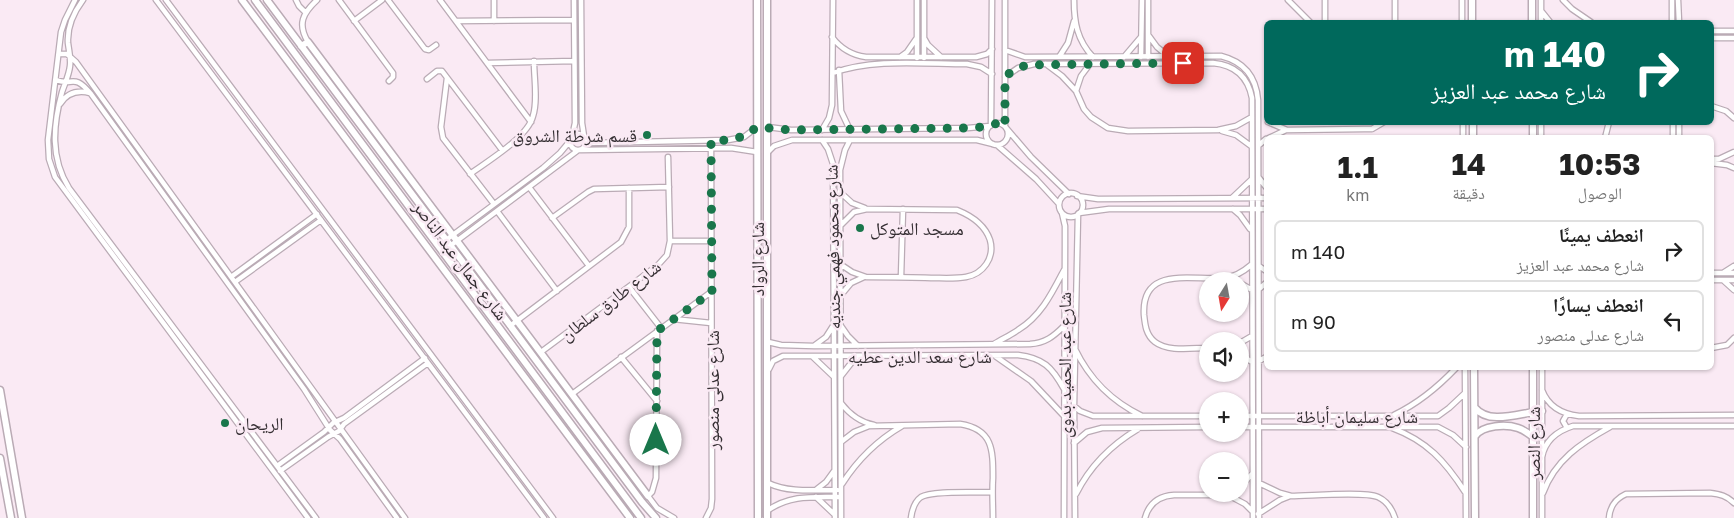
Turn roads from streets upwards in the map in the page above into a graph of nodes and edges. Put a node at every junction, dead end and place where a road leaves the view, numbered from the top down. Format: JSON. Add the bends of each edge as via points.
{"nodes":[{"id":1,"x":75,"y":0,"type":"edge"},
{"id":2,"x":83,"y":0,"type":"edge"},
{"id":3,"x":156,"y":0,"type":"edge"},
{"id":4,"x":166,"y":0,"type":"edge"},
{"id":5,"x":242,"y":0,"type":"edge"},
{"id":6,"x":255,"y":0,"type":"edge"},
{"id":7,"x":267,"y":0,"type":"edge"},
{"id":8,"x":296,"y":0,"type":"edge"},
{"id":9,"x":317,"y":0,"type":"edge"},
{"id":10,"x":339,"y":0,"type":"edge"},
{"id":11,"x":382,"y":0,"type":"edge"},
{"id":12,"x":388,"y":0,"type":"edge"},
{"id":13,"x":440,"y":0,"type":"edge"},
{"id":14,"x":494,"y":0,"type":"edge"},
{"id":15,"x":574,"y":0,"type":"edge"},
{"id":16,"x":581,"y":0,"type":"edge"},
{"id":17,"x":756,"y":0,"type":"edge"},
{"id":18,"x":766,"y":0,"type":"edge"},
{"id":19,"x":832,"y":0,"type":"edge"},
{"id":20,"x":917,"y":0,"type":"edge"},
{"id":21,"x":924,"y":0,"type":"edge"},
{"id":22,"x":992,"y":0,"type":"edge"},
{"id":23,"x":1005,"y":0,"type":"edge"},
{"id":24,"x":1074,"y":0,"type":"edge"},
{"id":25,"x":1142,"y":0,"type":"edge"},
{"id":26,"x":1148,"y":0,"type":"edge"},
{"id":27,"x":1288,"y":0,"type":"edge"},
{"id":28,"x":1325,"y":0,"type":"edge"},
{"id":29,"x":1395,"y":0,"type":"edge"},
{"id":30,"x":1462,"y":0,"type":"edge"},
{"id":31,"x":1472,"y":0,"type":"edge"},
{"id":32,"x":1532,"y":0,"type":"edge"},
{"id":33,"x":1541,"y":0,"type":"edge"},
{"id":34,"x":1563,"y":0,"type":"edge"},
{"id":35,"x":1672,"y":0,"type":"edge"},
{"id":36,"x":1678,"y":0,"type":"edge"},
{"id":37,"x":1541,"y":10,"type":"junction"},
{"id":38,"x":305,"y":12,"type":"junction"},
{"id":39,"x":1672,"y":16,"type":"junction"},
{"id":40,"x":1678,"y":16,"type":"junction"},
{"id":41,"x":180,"y":20,"type":"junction"},
{"id":42,"x":574,"y":20,"type":"junction"},
{"id":43,"x":1074,"y":20,"type":"junction"},
{"id":44,"x":1308,"y":20,"type":"edge"},
{"id":45,"x":1325,"y":20,"type":"edge"},
{"id":46,"x":1395,"y":20,"type":"edge"},
{"id":47,"x":1462,"y":20,"type":"edge"},
{"id":48,"x":1472,"y":20,"type":"edge"},
{"id":49,"x":1532,"y":20,"type":"edge"},
{"id":50,"x":1541,"y":20,"type":"edge"},
{"id":51,"x":1548,"y":20,"type":"edge"},
{"id":52,"x":1588,"y":20,"type":"edge"},
{"id":53,"x":1669,"y":20,"type":"edge"},
{"id":54,"x":1672,"y":20,"type":"edge"},
{"id":55,"x":1678,"y":20,"type":"edge"},
{"id":56,"x":1682,"y":20,"type":"edge"},
{"id":57,"x":354,"y":21,"type":"junction"},
{"id":58,"x":456,"y":21,"type":"junction"},
{"id":59,"x":494,"y":21,"type":"junction"},
{"id":60,"x":174,"y":24,"type":"junction"},
{"id":61,"x":1714,"y":31,"type":"edge"},
{"id":62,"x":1734,"y":31,"type":"edge"},
{"id":63,"x":1142,"y":35,"type":"junction"},
{"id":64,"x":1148,"y":35,"type":"junction"},
{"id":65,"x":832,"y":36,"type":"junction"},
{"id":66,"x":917,"y":38,"type":"junction"},
{"id":67,"x":924,"y":38,"type":"junction"},
{"id":68,"x":1714,"y":38,"type":"edge"},
{"id":69,"x":1734,"y":38,"type":"edge"},
{"id":70,"x":308,"y":42,"type":"junction"},
{"id":71,"x":436,"y":45,"type":"dead end"},
{"id":72,"x":301,"y":46,"type":"junction"},
{"id":73,"x":992,"y":49,"type":"junction"},
{"id":74,"x":1005,"y":50,"type":"junction"},
{"id":75,"x":59,"y":54,"type":"junction"},
{"id":76,"x":70,"y":56,"type":"junction"},
{"id":77,"x":855,"y":56,"type":"junction"},
{"id":78,"x":1168,"y":56,"type":"junction"},
{"id":79,"x":941,"y":57,"type":"junction"},
{"id":80,"x":1025,"y":57,"type":"junction"},
{"id":81,"x":1059,"y":57,"type":"junction"},
{"id":82,"x":1093,"y":57,"type":"junction"},
{"id":83,"x":1124,"y":57,"type":"junction"},
{"id":84,"x":1141,"y":57,"type":"junction"},
{"id":85,"x":1148,"y":57,"type":"junction"},
{"id":86,"x":900,"y":58,"type":"junction"},
{"id":87,"x":917,"y":58,"type":"junction"},
{"id":88,"x":924,"y":58,"type":"junction"},
{"id":89,"x":574,"y":60,"type":"junction"},
{"id":90,"x":487,"y":62,"type":"junction"},
{"id":91,"x":534,"y":62,"type":"junction"},
{"id":92,"x":1168,"y":63,"type":"junction"},
{"id":93,"x":1046,"y":64,"type":"junction"},
{"id":94,"x":1090,"y":64,"type":"junction"},
{"id":95,"x":1026,"y":65,"type":"junction"},
{"id":96,"x":854,"y":66,"type":"junction"},
{"id":97,"x":839,"y":70,"type":"junction"},
{"id":98,"x":832,"y":73,"type":"junction"},
{"id":99,"x":992,"y":74,"type":"junction"},
{"id":100,"x":1005,"y":77,"type":"junction"},
{"id":101,"x":447,"y":78,"type":"junction"},
{"id":102,"x":427,"y":79,"type":"dead end"},
{"id":103,"x":56,"y":80,"type":"junction"},
{"id":104,"x":389,"y":81,"type":"dead end"},
{"id":105,"x":65,"y":82,"type":"junction"},
{"id":106,"x":1076,"y":91,"type":"junction"},
{"id":107,"x":91,"y":94,"type":"junction"},
{"id":108,"x":59,"y":105,"type":"junction"},
{"id":109,"x":1714,"y":107,"type":"edge"},
{"id":110,"x":349,"y":110,"type":"junction"},
{"id":111,"x":341,"y":116,"type":"junction"},
{"id":112,"x":1252,"y":117,"type":"junction"},
{"id":113,"x":1258,"y":117,"type":"junction"},
{"id":114,"x":1734,"y":118,"type":"edge"},
{"id":115,"x":1264,"y":120,"type":"edge"},
{"id":116,"x":531,"y":122,"type":"junction"},
{"id":117,"x":360,"y":123,"type":"junction"},
{"id":118,"x":990,"y":125,"type":"junction"},
{"id":119,"x":1274,"y":125,"type":"edge"},
{"id":120,"x":1325,"y":125,"type":"edge"},
{"id":121,"x":1378,"y":125,"type":"edge"},
{"id":122,"x":757,"y":127,"type":"junction"},
{"id":123,"x":768,"y":127,"type":"junction"},
{"id":124,"x":1006,"y":128,"type":"junction"},
{"id":125,"x":351,"y":129,"type":"junction"},
{"id":126,"x":822,"y":130,"type":"junction"},
{"id":127,"x":850,"y":130,"type":"junction"},
{"id":128,"x":1218,"y":130,"type":"junction"},
{"id":129,"x":1287,"y":130,"type":"junction"},
{"id":130,"x":1325,"y":130,"type":"junction"},
{"id":131,"x":1275,"y":135,"type":"edge"},
{"id":132,"x":584,"y":136,"type":"junction"},
{"id":133,"x":571,"y":139,"type":"junction"},
{"id":134,"x":822,"y":140,"type":"junction"},
{"id":135,"x":850,"y":140,"type":"junction"},
{"id":136,"x":711,"y":141,"type":"junction"},
{"id":137,"x":587,"y":142,"type":"junction"},
{"id":138,"x":640,"y":142,"type":"junction"},
{"id":139,"x":1264,"y":142,"type":"edge"},
{"id":140,"x":995,"y":144,"type":"junction"},
{"id":141,"x":1252,"y":146,"type":"junction"},
{"id":142,"x":1259,"y":146,"type":"junction"},
{"id":143,"x":711,"y":148,"type":"junction"},
{"id":144,"x":502,"y":150,"type":"junction"},
{"id":145,"x":640,"y":150,"type":"junction"},
{"id":146,"x":579,"y":151,"type":"junction"},
{"id":147,"x":757,"y":152,"type":"junction"},
{"id":148,"x":768,"y":152,"type":"junction"},
{"id":149,"x":1734,"y":152,"type":"edge"},
{"id":150,"x":668,"y":157,"type":"dead end"},
{"id":151,"x":832,"y":158,"type":"junction"},
{"id":152,"x":841,"y":160,"type":"junction"},
{"id":153,"x":1714,"y":160,"type":"edge"},
{"id":154,"x":1714,"y":162,"type":"edge"},
{"id":155,"x":381,"y":168,"type":"junction"},
{"id":156,"x":1734,"y":168,"type":"edge"},
{"id":157,"x":372,"y":174,"type":"junction"},
{"id":158,"x":470,"y":174,"type":"junction"},
{"id":159,"x":1251,"y":178,"type":"junction"},
{"id":160,"x":1259,"y":178,"type":"junction"},
{"id":161,"x":1264,"y":184,"type":"edge"},
{"id":162,"x":529,"y":187,"type":"junction"},
{"id":163,"x":669,"y":187,"type":"junction"},
{"id":164,"x":629,"y":188,"type":"junction"},
{"id":165,"x":308,"y":190,"type":"junction"},
{"id":166,"x":840,"y":192,"type":"junction"},
{"id":167,"x":1069,"y":194,"type":"junction"},
{"id":168,"x":302,"y":195,"type":"junction"},
{"id":169,"x":1077,"y":196,"type":"junction"},
{"id":170,"x":1232,"y":198,"type":"junction"},
{"id":171,"x":1251,"y":198,"type":"junction"},
{"id":172,"x":1259,"y":198,"type":"junction"},
{"id":173,"x":1264,"y":198,"type":"edge"},
{"id":174,"x":494,"y":204,"type":"junction"},
{"id":175,"x":1059,"y":204,"type":"junction"},
{"id":176,"x":867,"y":208,"type":"junction"},
{"id":177,"x":903,"y":209,"type":"junction"},
{"id":178,"x":1233,"y":209,"type":"junction"},
{"id":179,"x":1251,"y":209,"type":"junction"},
{"id":180,"x":1259,"y":209,"type":"junction"},
{"id":181,"x":1264,"y":209,"type":"edge"},
{"id":182,"x":497,"y":211,"type":"junction"},
{"id":183,"x":1062,"y":213,"type":"junction"},
{"id":184,"x":317,"y":214,"type":"junction"},
{"id":185,"x":1079,"y":214,"type":"junction"},
{"id":186,"x":552,"y":218,"type":"junction"},
{"id":187,"x":321,"y":220,"type":"junction"},
{"id":188,"x":840,"y":226,"type":"junction"},
{"id":189,"x":1251,"y":230,"type":"junction"},
{"id":190,"x":340,"y":234,"type":"junction"},
{"id":191,"x":101,"y":235,"type":"junction"},
{"id":192,"x":453,"y":235,"type":"junction"},
{"id":193,"x":335,"y":239,"type":"junction"},
{"id":194,"x":446,"y":240,"type":"junction"},
{"id":195,"x":458,"y":241,"type":"junction"},
{"id":196,"x":670,"y":241,"type":"junction"},
{"id":197,"x":711,"y":241,"type":"junction"},
{"id":198,"x":450,"y":246,"type":"junction"},
{"id":199,"x":218,"y":258,"type":"junction"},
{"id":200,"x":212,"y":262,"type":"junction"},
{"id":201,"x":840,"y":264,"type":"junction"},
{"id":202,"x":1251,"y":265,"type":"junction"},
{"id":203,"x":589,"y":266,"type":"junction"},
{"id":204,"x":1259,"y":266,"type":"junction"},
{"id":205,"x":1734,"y":266,"type":"edge"},
{"id":206,"x":1065,"y":269,"type":"junction"},
{"id":207,"x":1264,"y":270,"type":"edge"},
{"id":208,"x":1242,"y":272,"type":"edge"},
{"id":209,"x":1714,"y":273,"type":"edge"},
{"id":210,"x":1722,"y":273,"type":"junction"},
{"id":211,"x":1734,"y":273,"type":"edge"},
{"id":212,"x":231,"y":277,"type":"junction"},
{"id":213,"x":866,"y":277,"type":"junction"},
{"id":214,"x":901,"y":277,"type":"junction"},
{"id":215,"x":1199,"y":278,"type":"edge"},
{"id":216,"x":1714,"y":280,"type":"edge"},
{"id":217,"x":1722,"y":280,"type":"junction"},
{"id":218,"x":1734,"y":280,"type":"edge"},
{"id":219,"x":235,"y":282,"type":"junction"},
{"id":220,"x":1264,"y":285,"type":"edge"},
{"id":221,"x":629,"y":287,"type":"junction"},
{"id":222,"x":1249,"y":288,"type":"edge"},
{"id":223,"x":557,"y":290,"type":"junction"},
{"id":224,"x":1252,"y":290,"type":"junction"},
{"id":225,"x":1259,"y":290,"type":"junction"},
{"id":226,"x":1734,"y":290,"type":"edge"},
{"id":227,"x":712,"y":292,"type":"junction"},
{"id":228,"x":840,"y":296,"type":"junction"},
{"id":229,"x":250,"y":303,"type":"junction"},
{"id":230,"x":244,"y":307,"type":"junction"},
{"id":231,"x":673,"y":319,"type":"junction"},
{"id":232,"x":518,"y":321,"type":"junction"},
{"id":233,"x":712,"y":323,"type":"junction"},
{"id":234,"x":834,"y":324,"type":"junction"},
{"id":235,"x":840,"y":324,"type":"junction"},
{"id":236,"x":510,"y":326,"type":"junction"},
{"id":237,"x":1064,"y":326,"type":"junction"},
{"id":238,"x":659,"y":330,"type":"junction"},
{"id":239,"x":1252,"y":336,"type":"junction"},
{"id":240,"x":1259,"y":337,"type":"junction"},
{"id":241,"x":1249,"y":338,"type":"edge"},
{"id":242,"x":1734,"y":338,"type":"edge"},
{"id":243,"x":420,"y":340,"type":"junction"},
{"id":244,"x":1264,"y":340,"type":"edge"},
{"id":245,"x":768,"y":342,"type":"junction"},
{"id":246,"x":758,"y":343,"type":"junction"},
{"id":247,"x":414,"y":344,"type":"junction"},
{"id":248,"x":1018,"y":344,"type":"junction"},
{"id":249,"x":992,"y":345,"type":"junction"},
{"id":250,"x":814,"y":346,"type":"junction"},
{"id":251,"x":834,"y":346,"type":"junction"},
{"id":252,"x":840,"y":346,"type":"junction"},
{"id":253,"x":858,"y":346,"type":"junction"},
{"id":254,"x":1075,"y":347,"type":"junction"},
{"id":255,"x":1714,"y":347,"type":"edge"},
{"id":256,"x":1199,"y":348,"type":"edge"},
{"id":257,"x":541,"y":352,"type":"junction"},
{"id":258,"x":1018,"y":355,"type":"junction"},
{"id":259,"x":834,"y":356,"type":"junction"},
{"id":260,"x":841,"y":356,"type":"junction"},
{"id":261,"x":860,"y":356,"type":"junction"},
{"id":262,"x":994,"y":356,"type":"junction"},
{"id":263,"x":621,"y":357,"type":"junction"},
{"id":264,"x":813,"y":357,"type":"junction"},
{"id":265,"x":1264,"y":357,"type":"edge"},
{"id":266,"x":425,"y":358,"type":"junction"},
{"id":267,"x":1249,"y":360,"type":"edge"},
{"id":268,"x":1259,"y":361,"type":"junction"},
{"id":269,"x":1252,"y":362,"type":"junction"},
{"id":270,"x":428,"y":363,"type":"junction"},
{"id":271,"x":1454,"y":370,"type":"edge"},
{"id":272,"x":1465,"y":370,"type":"edge"},
{"id":273,"x":1474,"y":370,"type":"edge"},
{"id":274,"x":1533,"y":370,"type":"edge"},
{"id":275,"x":1542,"y":370,"type":"edge"},
{"id":276,"x":758,"y":371,"type":"junction"},
{"id":277,"x":768,"y":371,"type":"junction"},
{"id":278,"x":444,"y":374,"type":"junction"},
{"id":279,"x":558,"y":376,"type":"junction"},
{"id":280,"x":834,"y":377,"type":"junction"},
{"id":281,"x":841,"y":377,"type":"junction"},
{"id":282,"x":439,"y":378,"type":"junction"},
{"id":283,"x":552,"y":381,"type":"junction"},
{"id":284,"x":1064,"y":389,"type":"junction"},
{"id":285,"x":0,"y":390,"type":"edge"},
{"id":286,"x":1542,"y":390,"type":"junction"},
{"id":287,"x":1465,"y":393,"type":"junction"},
{"id":288,"x":572,"y":394,"type":"junction"},
{"id":289,"x":657,"y":401,"type":"junction"},
{"id":290,"x":841,"y":403,"type":"junction"},
{"id":291,"x":1074,"y":406,"type":"junction"},
{"id":292,"x":1474,"y":408,"type":"junction"},
{"id":293,"x":1533,"y":411,"type":"junction"},
{"id":294,"x":1542,"y":411,"type":"junction"},
{"id":295,"x":1567,"y":414,"type":"junction"},
{"id":296,"x":1734,"y":415,"type":"edge"},
{"id":297,"x":1064,"y":416,"type":"junction"},
{"id":298,"x":1143,"y":416,"type":"junction"},
{"id":299,"x":1199,"y":416,"type":"edge"},
{"id":300,"x":1252,"y":416,"type":"junction"},
{"id":301,"x":1259,"y":416,"type":"junction"},
{"id":302,"x":1392,"y":416,"type":"junction"},
{"id":303,"x":1438,"y":416,"type":"junction"},
{"id":304,"x":336,"y":422,"type":"junction"},
{"id":305,"x":877,"y":425,"type":"junction"},
{"id":306,"x":902,"y":425,"type":"junction"},
{"id":307,"x":1611,"y":426,"type":"junction"},
{"id":308,"x":1734,"y":426,"type":"edge"},
{"id":309,"x":329,"y":427,"type":"junction"},
{"id":310,"x":1199,"y":427,"type":"edge"},
{"id":311,"x":1252,"y":427,"type":"junction"},
{"id":312,"x":1259,"y":427,"type":"junction"},
{"id":313,"x":1388,"y":427,"type":"junction"},
{"id":314,"x":1438,"y":427,"type":"junction"},
{"id":315,"x":1140,"y":428,"type":"junction"},
{"id":316,"x":1568,"y":428,"type":"junction"},
{"id":317,"x":340,"y":429,"type":"junction"},
{"id":318,"x":334,"y":434,"type":"junction"},
{"id":319,"x":1475,"y":436,"type":"junction"},
{"id":320,"x":1533,"y":437,"type":"junction"},
{"id":321,"x":841,"y":442,"type":"junction"},
{"id":322,"x":1074,"y":443,"type":"junction"},
{"id":323,"x":1466,"y":447,"type":"junction"},
{"id":324,"x":1542,"y":457,"type":"junction"},
{"id":325,"x":0,"y":458,"type":"edge"},
{"id":326,"x":279,"y":468,"type":"junction"},
{"id":327,"x":834,"y":470,"type":"junction"},
{"id":328,"x":1252,"y":474,"type":"junction"},
{"id":329,"x":1249,"y":477,"type":"edge"},
{"id":330,"x":1064,"y":481,"type":"junction"},
{"id":331,"x":1075,"y":481,"type":"junction"},
{"id":332,"x":758,"y":483,"type":"junction"},
{"id":333,"x":768,"y":483,"type":"junction"},
{"id":334,"x":1259,"y":483,"type":"junction"},
{"id":335,"x":1466,"y":485,"type":"junction"},
{"id":336,"x":1475,"y":485,"type":"junction"},
{"id":337,"x":841,"y":488,"type":"junction"},
{"id":338,"x":815,"y":490,"type":"junction"},
{"id":339,"x":835,"y":490,"type":"junction"},
{"id":340,"x":992,"y":492,"type":"junction"},
{"id":341,"x":1199,"y":494,"type":"edge"},
{"id":342,"x":1466,"y":494,"type":"junction"},
{"id":343,"x":648,"y":496,"type":"junction"},
{"id":344,"x":1075,"y":496,"type":"junction"},
{"id":345,"x":1292,"y":496,"type":"junction"},
{"id":346,"x":815,"y":497,"type":"junction"},
{"id":347,"x":835,"y":497,"type":"junction"},
{"id":348,"x":841,"y":497,"type":"junction"},
{"id":349,"x":1242,"y":502,"type":"edge"},
{"id":350,"x":1542,"y":502,"type":"junction"},
{"id":351,"x":1734,"y":503,"type":"edge"},
{"id":352,"x":633,"y":507,"type":"junction"},
{"id":353,"x":767,"y":514,"type":"edge"},
{"id":354,"x":1253,"y":514,"type":"edge"},
{"id":355,"x":628,"y":515,"type":"edge"},
{"id":356,"x":835,"y":516,"type":"edge"},
{"id":357,"x":1259,"y":516,"type":"edge"},
{"id":358,"x":11,"y":518,"type":"edge"},
{"id":359,"x":22,"y":518,"type":"edge"},
{"id":360,"x":308,"y":518,"type":"edge"},
{"id":361,"x":316,"y":518,"type":"edge"},
{"id":362,"x":397,"y":518,"type":"edge"},
{"id":363,"x":405,"y":518,"type":"edge"},
{"id":364,"x":544,"y":518,"type":"edge"},
{"id":365,"x":553,"y":518,"type":"edge"},
{"id":366,"x":641,"y":518,"type":"edge"},
{"id":367,"x":656,"y":518,"type":"edge"},
{"id":368,"x":674,"y":518,"type":"edge"},
{"id":369,"x":706,"y":518,"type":"edge"},
{"id":370,"x":758,"y":518,"type":"edge"},
{"id":371,"x":841,"y":518,"type":"edge"},
{"id":372,"x":911,"y":518,"type":"edge"},
{"id":373,"x":993,"y":518,"type":"edge"},
{"id":374,"x":1064,"y":518,"type":"edge"},
{"id":375,"x":1075,"y":518,"type":"edge"},
{"id":376,"x":1145,"y":518,"type":"edge"},
{"id":377,"x":1395,"y":518,"type":"edge"},
{"id":378,"x":1466,"y":518,"type":"edge"},
{"id":379,"x":1475,"y":518,"type":"edge"},
{"id":380,"x":1533,"y":518,"type":"edge"},
{"id":381,"x":1542,"y":518,"type":"edge"},
{"id":382,"x":1609,"y":518,"type":"edge"}],
"edges":[{"from":1,"to":75,"type":"street","via":[[65,20]]},
{"from":2,"to":76,"type":"street","via":[[69,31]]},
{"from":3,"to":60,"type":"street"},
{"from":4,"to":41,"type":"street"},
{"from":5,"to":157,"type":"street"},
{"from":6,"to":111,"type":"street","name":"شارع جمال عبد الناصر"},
{"from":7,"to":72,"type":"street","name":"شارع جمال عبد الناصر"},
{"from":8,"to":38,"type":"street"},
{"from":9,"to":38,"type":"street"},
{"from":10,"to":57,"type":"street"},
{"from":11,"to":57,"type":"street"},
{"from":12,"to":71,"type":"street","via":[[425,49]]},
{"from":13,"to":58,"type":"street"},
{"from":14,"to":59,"type":"street"},
{"from":15,"to":42,"type":"street"},
{"from":16,"to":132,"type":"street"},
{"from":17,"to":122,"type":"street","name":"شارع الرواد"},
{"from":18,"to":123,"type":"street","name":"شارع الرواد"},
{"from":19,"to":65,"type":"street"},
{"from":20,"to":66,"type":"street"},
{"from":21,"to":67,"type":"street"},
{"from":22,"to":73,"type":"street"},
{"from":23,"to":74,"type":"street"},
{"from":24,"to":43,"type":"street"},
{"from":25,"to":63,"type":"street"},
{"from":26,"to":64,"type":"street"},
{"from":27,"to":44,"type":"street"},
{"from":28,"to":45,"type":"street"},
{"from":29,"to":46,"type":"street"},
{"from":30,"to":47,"type":"street"},
{"from":31,"to":48,"type":"street"},
{"from":32,"to":49,"type":"street"},
{"from":33,"to":37,"type":"street"},
{"from":34,"to":52,"type":"street"},
{"from":35,"to":39,"type":"street"},
{"from":36,"to":40,"type":"street"},
{"from":37,"to":50,"type":"street"},
{"from":37,"to":51,"type":"street"},
{"from":38,"to":70,"type":"street","via":[[302,24]]},
{"from":39,"to":53,"type":"street"},
{"from":39,"to":54,"type":"street"},
{"from":40,"to":55,"type":"street"},
{"from":40,"to":56,"type":"street"},
{"from":41,"to":60,"type":"street"},
{"from":41,"to":165,"type":"street"},
{"from":42,"to":59,"type":"street"},
{"from":42,"to":89,"type":"street"},
{"from":43,"to":81,"type":"street","via":[[1068,44]]},
{"from":43,"to":82,"type":"street","via":[[1082,44]]},
{"from":57,"to":104,"type":"street","via":[[393,73]]},
{"from":58,"to":59,"type":"street"},
{"from":58,"to":90,"type":"street"},
{"from":60,"to":168,"type":"street"},
{"from":61,"to":62,"type":"street"},
{"from":63,"to":83,"type":"street"},
{"from":63,"to":84,"type":"street"},
{"from":64,"to":78,"type":"street"},
{"from":64,"to":85,"type":"street"},
{"from":65,"to":77,"type":"street","via":[[838,45]]},
{"from":65,"to":98,"type":"street"},
{"from":66,"to":86,"type":"street"},
{"from":66,"to":87,"type":"street"},
{"from":67,"to":79,"type":"street"},
{"from":67,"to":88,"type":"street"},
{"from":68,"to":69,"type":"street"},
{"from":70,"to":72,"type":"street"},
{"from":70,"to":192,"type":"street"},
{"from":72,"to":110,"type":"street","name":"شارع جمال عبد الناصر"},
{"from":73,"to":79,"type":"street","via":[[982,57]]},
{"from":73,"to":99,"type":"street"},
{"from":74,"to":80,"type":"street"},
{"from":74,"to":100,"type":"street"},
{"from":75,"to":76,"type":"street"},
{"from":75,"to":103,"type":"street"},
{"from":76,"to":105,"type":"street"},
{"from":76,"to":199,"type":"street"},
{"from":77,"to":86,"type":"street"},
{"from":77,"to":96,"type":"street"},
{"from":78,"to":85,"type":"street"},
{"from":78,"to":92,"type":"street"},
{"from":78,"to":113,"type":"street","via":[[1221,56],[1242,65],[1256,83]]},
{"from":79,"to":88,"type":"street"},
{"from":80,"to":81,"type":"street"},
{"from":80,"to":95,"type":"street"},
{"from":81,"to":82,"type":"street"},
{"from":82,"to":83,"type":"street"},
{"from":83,"to":84,"type":"street"},
{"from":84,"to":85,"type":"street"},
{"from":86,"to":87,"type":"street"},
{"from":87,"to":88,"type":"street"},
{"from":89,"to":91,"type":"street"},
{"from":89,"to":133,"type":"street"},
{"from":90,"to":91,"type":"street"},
{"from":90,"to":116,"type":"street"},
{"from":91,"to":116,"type":"street","via":[[535,111]]},
{"from":92,"to":94,"type":"street"},
{"from":92,"to":112,"type":"street","via":[[1222,64],[1236,70],[1250,90]]},
{"from":93,"to":94,"type":"street"},
{"from":93,"to":95,"type":"street"},
{"from":93,"to":106,"type":"street"},
{"from":94,"to":106,"type":"street"},
{"from":95,"to":100,"type":"street"},
{"from":96,"to":97,"type":"street"},
{"from":96,"to":99,"type":"street","via":[[967,64]]},
{"from":97,"to":98,"type":"street"},
{"from":97,"to":127,"type":"street","via":[[841,111]]},
{"from":98,"to":126,"type":"street","via":[[831,112]]},
{"from":99,"to":118,"type":"street"},
{"from":100,"to":124,"type":"street"},
{"from":101,"to":102,"type":"street","via":[[440,70]]},
{"from":101,"to":144,"type":"street"},
{"from":101,"to":158,"type":"street","via":[[441,133]]},
{"from":103,"to":105,"type":"street"},
{"from":103,"to":191,"type":"street","via":[[48,140],[51,168]]},
{"from":105,"to":107,"type":"street","via":[[79,82]]},
{"from":105,"to":108,"type":"street"},
{"from":106,"to":128,"type":"street","via":[[1084,109],[1108,128],[1128,131]]},
{"from":107,"to":108,"type":"street","via":[[75,92]]},
{"from":107,"to":200,"type":"street"},
{"from":108,"to":191,"type":"street","via":[[54,140],[59,170]]},
{"from":109,"to":114,"type":"street"},
{"from":110,"to":111,"type":"street"},
{"from":110,"to":117,"type":"street","name":"شارع جمال عبد الناصر"},
{"from":111,"to":125,"type":"street","name":"شارع جمال عبد الناصر"},
{"from":112,"to":128,"type":"street","via":[[1236,126]]},
{"from":112,"to":141,"type":"street"},
{"from":113,"to":115,"type":"street"},
{"from":113,"to":142,"type":"street"},
{"from":116,"to":144,"type":"street","via":[[524,133]]},
{"from":117,"to":125,"type":"street"},
{"from":117,"to":194,"type":"street","name":"شارع جمال عبد الناصر"},
{"from":118,"to":124,"type":"street","via":[[999,123]]},
{"from":118,"to":127,"type":"street"},
{"from":118,"to":140,"type":"street","via":[[986,135]]},
{"from":119,"to":129,"type":"street"},
{"from":120,"to":130,"type":"street"},
{"from":121,"to":130,"type":"street"},
{"from":122,"to":123,"type":"street"},
{"from":122,"to":136,"type":"street","via":[[736,140]]},
{"from":122,"to":147,"type":"street","name":"شارع الرواد"},
{"from":123,"to":126,"type":"street"},
{"from":123,"to":148,"type":"street","name":"شارع الرواد"},
{"from":124,"to":140,"type":"street","via":[[1006,140]]},
{"from":124,"to":167,"type":"street"},
{"from":125,"to":155,"type":"street","name":"شارع جمال عبد الناصر"},
{"from":126,"to":127,"type":"street"},
{"from":128,"to":141,"type":"street","via":[[1236,135]]},
{"from":129,"to":130,"type":"street"},
{"from":129,"to":131,"type":"street"},
{"from":132,"to":133,"type":"street","via":[[576,134]]},
{"from":132,"to":137,"type":"street"},
{"from":133,"to":146,"type":"street","via":[[572,148]]},
{"from":133,"to":174,"type":"street","via":[[555,158]]},
{"from":134,"to":135,"type":"street"},
{"from":134,"to":148,"type":"street","via":[[782,142]]},
{"from":134,"to":151,"type":"street","name":"شارع محمود فهمي جنديه"},
{"from":135,"to":140,"type":"street","via":[[976,140]]},
{"from":135,"to":152,"type":"street","name":"شارع محمود فهمي جنديه"},
{"from":136,"to":138,"type":"street"},
{"from":136,"to":143,"type":"street","name":"شارع عدلى منصور"},
{"from":137,"to":138,"type":"street"},
{"from":137,"to":146,"type":"street"},
{"from":138,"to":145,"type":"street"},
{"from":139,"to":142,"type":"street"},
{"from":140,"to":175,"type":"street","via":[[1036,178]]},
{"from":141,"to":159,"type":"street"},
{"from":142,"to":160,"type":"street"},
{"from":143,"to":145,"type":"street"},
{"from":143,"to":147,"type":"street"},
{"from":143,"to":197,"type":"street","name":"شارع عدلى منصور"},
{"from":144,"to":158,"type":"street"},
{"from":145,"to":146,"type":"street"},
{"from":146,"to":162,"type":"street"},
{"from":147,"to":148,"type":"street"},
{"from":147,"to":246,"type":"street","name":"شارع الرواد"},
{"from":148,"to":245,"type":"street","name":"شارع الرواد"},
{"from":149,"to":153,"type":"street"},
{"from":150,"to":163,"type":"street"},
{"from":151,"to":152,"type":"street"},
{"from":151,"to":234,"type":"street","name":"شارع محمود فهمي جنديه"},
{"from":152,"to":166,"type":"street","name":"شارع محمود فهمي جنديه"},
{"from":154,"to":156,"type":"street"},
{"from":155,"to":157,"type":"street"},
{"from":155,"to":352,"type":"street","name":"شارع جمال عبد الناصر"},
{"from":157,"to":355,"type":"street"},
{"from":158,"to":174,"type":"street"},
{"from":159,"to":170,"type":"street"},
{"from":159,"to":171,"type":"street"},
{"from":160,"to":161,"type":"street"},
{"from":160,"to":172,"type":"street"},
{"from":162,"to":182,"type":"street"},
{"from":162,"to":186,"type":"street"},
{"from":163,"to":164,"type":"street"},
{"from":163,"to":196,"type":"street"},
{"from":164,"to":186,"type":"street","via":[[588,192]]},
{"from":164,"to":203,"type":"street","via":[[630,219],[626,235]]},
{"from":165,"to":168,"type":"street"},
{"from":165,"to":190,"type":"street"},
{"from":166,"to":176,"type":"street"},
{"from":166,"to":188,"type":"street","name":"شارع محمود فهمي جنديه"},
{"from":167,"to":169,"type":"street"},
{"from":167,"to":175,"type":"street","via":[[1062,197]]},
{"from":168,"to":184,"type":"street"},
{"from":169,"to":170,"type":"street","via":[[1098,199]]},
{"from":169,"to":185,"type":"street","via":[[1082,204]]},
{"from":170,"to":171,"type":"street"},
{"from":171,"to":172,"type":"street"},
{"from":171,"to":179,"type":"street"},
{"from":172,"to":173,"type":"street"},
{"from":172,"to":180,"type":"street"},
{"from":174,"to":192,"type":"street"},
{"from":175,"to":183,"type":"street"},
{"from":176,"to":177,"type":"street"},
{"from":176,"to":188,"type":"street","via":[[854,212]]},
{"from":177,"to":214,"type":"street"},
{"from":177,"to":214,"type":"street","via":[[948,209],[966,213],[986,232],[991,252],[983,268],[966,277]]},
{"from":178,"to":179,"type":"street"},
{"from":178,"to":185,"type":"street","via":[[1108,209]]},
{"from":178,"to":189,"type":"street"},
{"from":179,"to":180,"type":"street"},
{"from":179,"to":189,"type":"street"},
{"from":180,"to":181,"type":"street"},
{"from":180,"to":204,"type":"street"},
{"from":182,"to":195,"type":"street"},
{"from":182,"to":223,"type":"street"},
{"from":183,"to":185,"type":"street","via":[[1068,216]]},
{"from":183,"to":206,"type":"street","name":"شارع عبد الحميد بدوى"},
{"from":184,"to":187,"type":"street"},
{"from":184,"to":212,"type":"street"},
{"from":185,"to":254,"type":"street","name":"شارع عبد الحميد بدوى"},
{"from":186,"to":203,"type":"street"},
{"from":187,"to":193,"type":"street"},
{"from":187,"to":219,"type":"street"},
{"from":188,"to":201,"type":"street","name":"شارع محمود فهمي جنديه"},
{"from":189,"to":202,"type":"street"},
{"from":190,"to":193,"type":"street"},
{"from":190,"to":243,"type":"street"},
{"from":191,"to":326,"type":"street"},
{"from":191,"to":360,"type":"street"},
{"from":192,"to":194,"type":"street"},
{"from":192,"to":195,"type":"street"},
{"from":193,"to":247,"type":"street"},
{"from":194,"to":198,"type":"street","name":"شارع جمال عبد الناصر"},
{"from":195,"to":198,"type":"street"},
{"from":195,"to":232,"type":"street"},
{"from":196,"to":197,"type":"street"},
{"from":196,"to":221,"type":"street","name":"شارع طارق سلطان","via":[[663,260]]},
{"from":197,"to":227,"type":"street","name":"شارع عدلى منصور"},
{"from":198,"to":236,"type":"street","name":"شارع جمال عبد الناصر"},
{"from":199,"to":200,"type":"street"},
{"from":199,"to":212,"type":"street"},
{"from":200,"to":230,"type":"street"},
{"from":201,"to":213,"type":"street"},
{"from":201,"to":228,"type":"street","name":"شارع محمود فهمي جنديه"},
{"from":202,"to":208,"type":"street"},
{"from":202,"to":224,"type":"street"},
{"from":203,"to":223,"type":"street"},
{"from":204,"to":207,"type":"street"},
{"from":204,"to":225,"type":"street"},
{"from":205,"to":210,"type":"street"},
{"from":206,"to":237,"type":"street","name":"شارع عبد الحميد بدوى"},
{"from":206,"to":249,"type":"street","via":[[1049,298],[1030,321]]},
{"from":209,"to":210,"type":"street"},
{"from":210,"to":211,"type":"street"},
{"from":212,"to":219,"type":"street"},
{"from":213,"to":214,"type":"street"},
{"from":213,"to":228,"type":"street","via":[[851,284]]},
{"from":215,"to":256,"type":"street","via":[[1167,278],[1154,286],[1145,298],[1144,306],[1145,327],[1152,340],[1164,347]]},
{"from":216,"to":217,"type":"street"},
{"from":217,"to":218,"type":"street"},
{"from":217,"to":226,"type":"street"},
{"from":219,"to":229,"type":"street"},
{"from":220,"to":225,"type":"street"},
{"from":221,"to":238,"type":"street"},
{"from":221,"to":257,"type":"street","name":"شارع طارق سلطان"},
{"from":222,"to":224,"type":"street"},
{"from":223,"to":232,"type":"street"},
{"from":224,"to":239,"type":"street"},
{"from":225,"to":240,"type":"street"},
{"from":227,"to":231,"type":"street"},
{"from":227,"to":233,"type":"street","name":"شارع عدلى منصور"},
{"from":228,"to":235,"type":"street","name":"شارع محمود فهمي جنديه"},
{"from":229,"to":230,"type":"street"},
{"from":229,"to":304,"type":"street"},
{"from":230,"to":309,"type":"street"},
{"from":231,"to":233,"type":"street"},
{"from":231,"to":238,"type":"street"},
{"from":232,"to":236,"type":"street"},
{"from":232,"to":257,"type":"street"},
{"from":233,"to":369,"type":"street","name":"شارع عدلى منصور","via":[[712,504]]},
{"from":234,"to":250,"type":"street","via":[[826,337]]},
{"from":234,"to":251,"type":"street","name":"شارع محمود فهمي جنديه"},
{"from":235,"to":252,"type":"street","name":"شارع محمود فهمي جنديه"},
{"from":235,"to":253,"type":"street"},
{"from":236,"to":283,"type":"street","name":"شارع جمال عبد الناصر"},
{"from":237,"to":248,"type":"street","name":"شارع سعد الدين عطيه","via":[[1049,340]]},
{"from":237,"to":284,"type":"street","name":"شارع عبد الحميد بدوى"},
{"from":238,"to":263,"type":"street"},
{"from":238,"to":289,"type":"street"},
{"from":239,"to":241,"type":"street"},
{"from":239,"to":269,"type":"street"},
{"from":240,"to":244,"type":"street"},
{"from":240,"to":268,"type":"street"},
{"from":242,"to":255,"type":"street","via":[[1726,345]]},
{"from":243,"to":247,"type":"street"},
{"from":243,"to":278,"type":"street"},
{"from":245,"to":246,"type":"street"},
{"from":245,"to":250,"type":"street","name":"شارع سعد الدين عطيه"},
{"from":245,"to":277,"type":"street","name":"شارع الرواد"},
{"from":246,"to":276,"type":"street","name":"شارع الرواد"},
{"from":247,"to":266,"type":"street"},
{"from":248,"to":249,"type":"street","name":"شارع سعد الدين عطيه"},
{"from":248,"to":258,"type":"street"},
{"from":249,"to":253,"type":"street","name":"شارع سعد الدين عطيه"},
{"from":250,"to":251,"type":"street","name":"شارع سعد الدين عطيه"},
{"from":251,"to":252,"type":"street","name":"شارع سعد الدين عطيه"},
{"from":251,"to":259,"type":"street","name":"شارع محمود فهمي جنديه"},
{"from":252,"to":253,"type":"street","name":"شارع سعد الدين عطيه"},
{"from":252,"to":260,"type":"street","name":"شارع محمود فهمي جنديه"},
{"from":254,"to":291,"type":"street","name":"شارع عبد الحميد بدوى"},
{"from":254,"to":298,"type":"street","via":[[1102,389],[1121,405]]},
{"from":257,"to":279,"type":"street"},
{"from":258,"to":262,"type":"street","name":"شارع سعد الدين عطيه"},
{"from":258,"to":284,"type":"street","name":"شارع سعد الدين عطيه","via":[[1035,358],[1050,367]]},
{"from":259,"to":260,"type":"street","name":"شارع سعد الدين عطيه"},
{"from":259,"to":264,"type":"street","name":"شارع سعد الدين عطيه"},
{"from":259,"to":280,"type":"street","name":"شارع محمود فهمي جنديه"},
{"from":260,"to":261,"type":"street","name":"شارع سعد الدين عطيه"},
{"from":260,"to":281,"type":"street","name":"شارع محمود فهمي جنديه"},
{"from":261,"to":262,"type":"street","name":"شارع سعد الدين عطيه"},
{"from":261,"to":281,"type":"street"},
{"from":262,"to":297,"type":"street","via":[[1031,381]]},
{"from":263,"to":288,"type":"street"},
{"from":263,"to":289,"type":"street"},
{"from":264,"to":277,"type":"street","name":"شارع سعد الدين عطيه","via":[[783,356],[774,361]]},
{"from":264,"to":280,"type":"street"},
{"from":265,"to":268,"type":"street"},
{"from":266,"to":270,"type":"street"},
{"from":266,"to":304,"type":"street"},
{"from":267,"to":269,"type":"street"},
{"from":268,"to":301,"type":"street"},
{"from":269,"to":300,"type":"street"},
{"from":270,"to":282,"type":"street"},
{"from":270,"to":317,"type":"street"},
{"from":271,"to":302,"type":"street","via":[[1432,392]]},
{"from":272,"to":287,"type":"street"},
{"from":273,"to":292,"type":"street"},
{"from":274,"to":293,"type":"street","name":"شارع النصر"},
{"from":275,"to":286,"type":"street"},
{"from":276,"to":277,"type":"street"},
{"from":276,"to":332,"type":"street","name":"شارع الرواد"},
{"from":277,"to":333,"type":"street","name":"شارع الرواد"},
{"from":278,"to":282,"type":"street"},
{"from":278,"to":365,"type":"street"},
{"from":279,"to":283,"type":"street"},
{"from":279,"to":288,"type":"street"},
{"from":280,"to":327,"type":"street","name":"شارع محمود فهمي جنديه"},
{"from":281,"to":290,"type":"street","name":"شارع محمود فهمي جنديه"},
{"from":282,"to":364,"type":"street"},
{"from":283,"to":367,"type":"street","name":"شارع جمال عبد الناصر"},
{"from":284,"to":297,"type":"street","name":"شارع عبد الحميد بدوى"},
{"from":285,"to":359,"type":"street"},
{"from":286,"to":294,"type":"street"},
{"from":286,"to":295,"type":"street","via":[[1551,404]]},
{"from":287,"to":303,"type":"street","name":"شارع سليمان أباظة"},
{"from":287,"to":323,"type":"street"},
{"from":288,"to":343,"type":"street"},
{"from":289,"to":343,"type":"street","via":[[656,478]]},
{"from":290,"to":305,"type":"street","via":[[853,416]]},
{"from":290,"to":321,"type":"street","name":"شارع محمود فهمي جنديه"},
{"from":291,"to":298,"type":"street","via":[[1093,416]]},
{"from":291,"to":322,"type":"street","name":"شارع عبد الحميد بدوى"},
{"from":292,"to":293,"type":"street","via":[[1492,416],[1514,416]]},
{"from":292,"to":319,"type":"street"},
{"from":293,"to":294,"type":"street"},
{"from":293,"to":320,"type":"street","name":"شارع النصر"},
{"from":294,"to":324,"type":"street"},
{"from":295,"to":296,"type":"street"},
{"from":295,"to":316,"type":"street","via":[[1563,421]]},
{"from":297,"to":330,"type":"street","name":"شارع عبد الحميد بدوى"},
{"from":298,"to":299,"type":"street"},
{"from":300,"to":301,"type":"street","name":"شارع سليمان أباظة"},
{"from":300,"to":311,"type":"street"},
{"from":301,"to":302,"type":"street","name":"شارع سليمان أباظة"},
{"from":301,"to":312,"type":"street"},
{"from":302,"to":303,"type":"street","name":"شارع سليمان أباظة"},
{"from":303,"to":314,"type":"street","via":[[1441,421]]},
{"from":304,"to":309,"type":"street"},
{"from":304,"to":317,"type":"street"},
{"from":305,"to":306,"type":"street"},
{"from":305,"to":321,"type":"street","via":[[861,428]]},
{"from":306,"to":337,"type":"street","via":[[874,445],[850,470]]},
{"from":306,"to":340,"type":"street","via":[[960,424],[980,430],[987,438],[993,457]]},
{"from":307,"to":308,"type":"street"},
{"from":307,"to":316,"type":"street"},
{"from":307,"to":350,"type":"street","via":[[1583,442],[1567,456],[1548,482]]},
{"from":309,"to":318,"type":"street"},
{"from":309,"to":326,"type":"street"},
{"from":310,"to":315,"type":"street"},
{"from":311,"to":312,"type":"street","name":"شارع سليمان أباظة"},
{"from":311,"to":328,"type":"street"},
{"from":312,"to":313,"type":"street","name":"شارع سليمان أباظة"},
{"from":312,"to":334,"type":"street"},
{"from":313,"to":314,"type":"street","name":"شارع سليمان أباظة"},
{"from":313,"to":342,"type":"street","via":[[1420,441],[1434,452]]},
{"from":314,"to":323,"type":"street","name":"شارع سليمان أباظة","via":[[1453,434]]},
{"from":315,"to":322,"type":"street","via":[[1094,429]]},
{"from":315,"to":344,"type":"street","via":[[1101,457]]},
{"from":316,"to":324,"type":"street","via":[[1550,439]]},
{"from":317,"to":318,"type":"street"},
{"from":317,"to":363,"type":"street"},
{"from":318,"to":326,"type":"street"},
{"from":318,"to":362,"type":"street"},
{"from":319,"to":320,"type":"street","via":[[1484,429],[1512,427]]},
{"from":319,"to":336,"type":"street"},
{"from":320,"to":380,"type":"street","name":"شارع النصر"},
{"from":321,"to":337,"type":"street","name":"شارع محمود فهمي جنديه"},
{"from":322,"to":331,"type":"street","name":"شارع عبد الحميد بدوى"},
{"from":323,"to":335,"type":"street"},
{"from":324,"to":350,"type":"street"},
{"from":325,"to":358,"type":"street"},
{"from":326,"to":361,"type":"street"},
{"from":327,"to":338,"type":"street"},
{"from":327,"to":339,"type":"street","name":"شارع محمود فهمي جنديه"},
{"from":328,"to":329,"type":"street"},
{"from":328,"to":354,"type":"street"},
{"from":330,"to":331,"type":"street"},
{"from":330,"to":374,"type":"street","name":"شارع عبد الحميد بدوى"},
{"from":331,"to":344,"type":"street","name":"شارع عبد الحميد بدوى"},
{"from":332,"to":333,"type":"street"},
{"from":332,"to":370,"type":"street","name":"شارع الرواد"},
{"from":333,"to":338,"type":"street","via":[[789,489]]},
{"from":333,"to":353,"type":"street","name":"شارع الرواد"},
{"from":334,"to":345,"type":"street"},
{"from":334,"to":357,"type":"street"},
{"from":335,"to":336,"type":"street"},
{"from":335,"to":342,"type":"street"},
{"from":336,"to":379,"type":"street"},
{"from":337,"to":339,"type":"street"},
{"from":337,"to":348,"type":"street","name":"شارع محمود فهمي جنديه"},
{"from":338,"to":339,"type":"street"},
{"from":339,"to":347,"type":"street","name":"شارع محمود فهمي جنديه"},
{"from":340,"to":372,"type":"street","via":[[927,494],[916,502]]},
{"from":340,"to":373,"type":"street"},
{"from":341,"to":376,"type":"street","via":[[1166,495],[1153,502]]},
{"from":342,"to":378,"type":"street"},
{"from":343,"to":368,"type":"street","via":[[657,508]]},
{"from":344,"to":375,"type":"street","name":"شارع عبد الحميد بدوى"},
{"from":345,"to":357,"type":"street","via":[[1274,503]]},
{"from":345,"to":377,"type":"street","via":[[1372,495],[1386,502]]},
{"from":346,"to":347,"type":"street"},
{"from":346,"to":353,"type":"street","via":[[789,499]]},
{"from":346,"to":356,"type":"street"},
{"from":347,"to":348,"type":"street"},
{"from":347,"to":356,"type":"street","name":"شارع محمود فهمي جنديه"},
{"from":348,"to":371,"type":"street","name":"شارع محمود فهمي جنديه"},
{"from":349,"to":354,"type":"street"},
{"from":350,"to":381,"type":"street"},
{"from":351,"to":382,"type":"street","via":[[1727,497],[1710,492],[1626,494],[1613,504]]},
{"from":352,"to":355,"type":"street"},
{"from":352,"to":366,"type":"street","name":"شارع جمال عبد الناصر"},
{"from":354,"to":357,"type":"street"}]}
